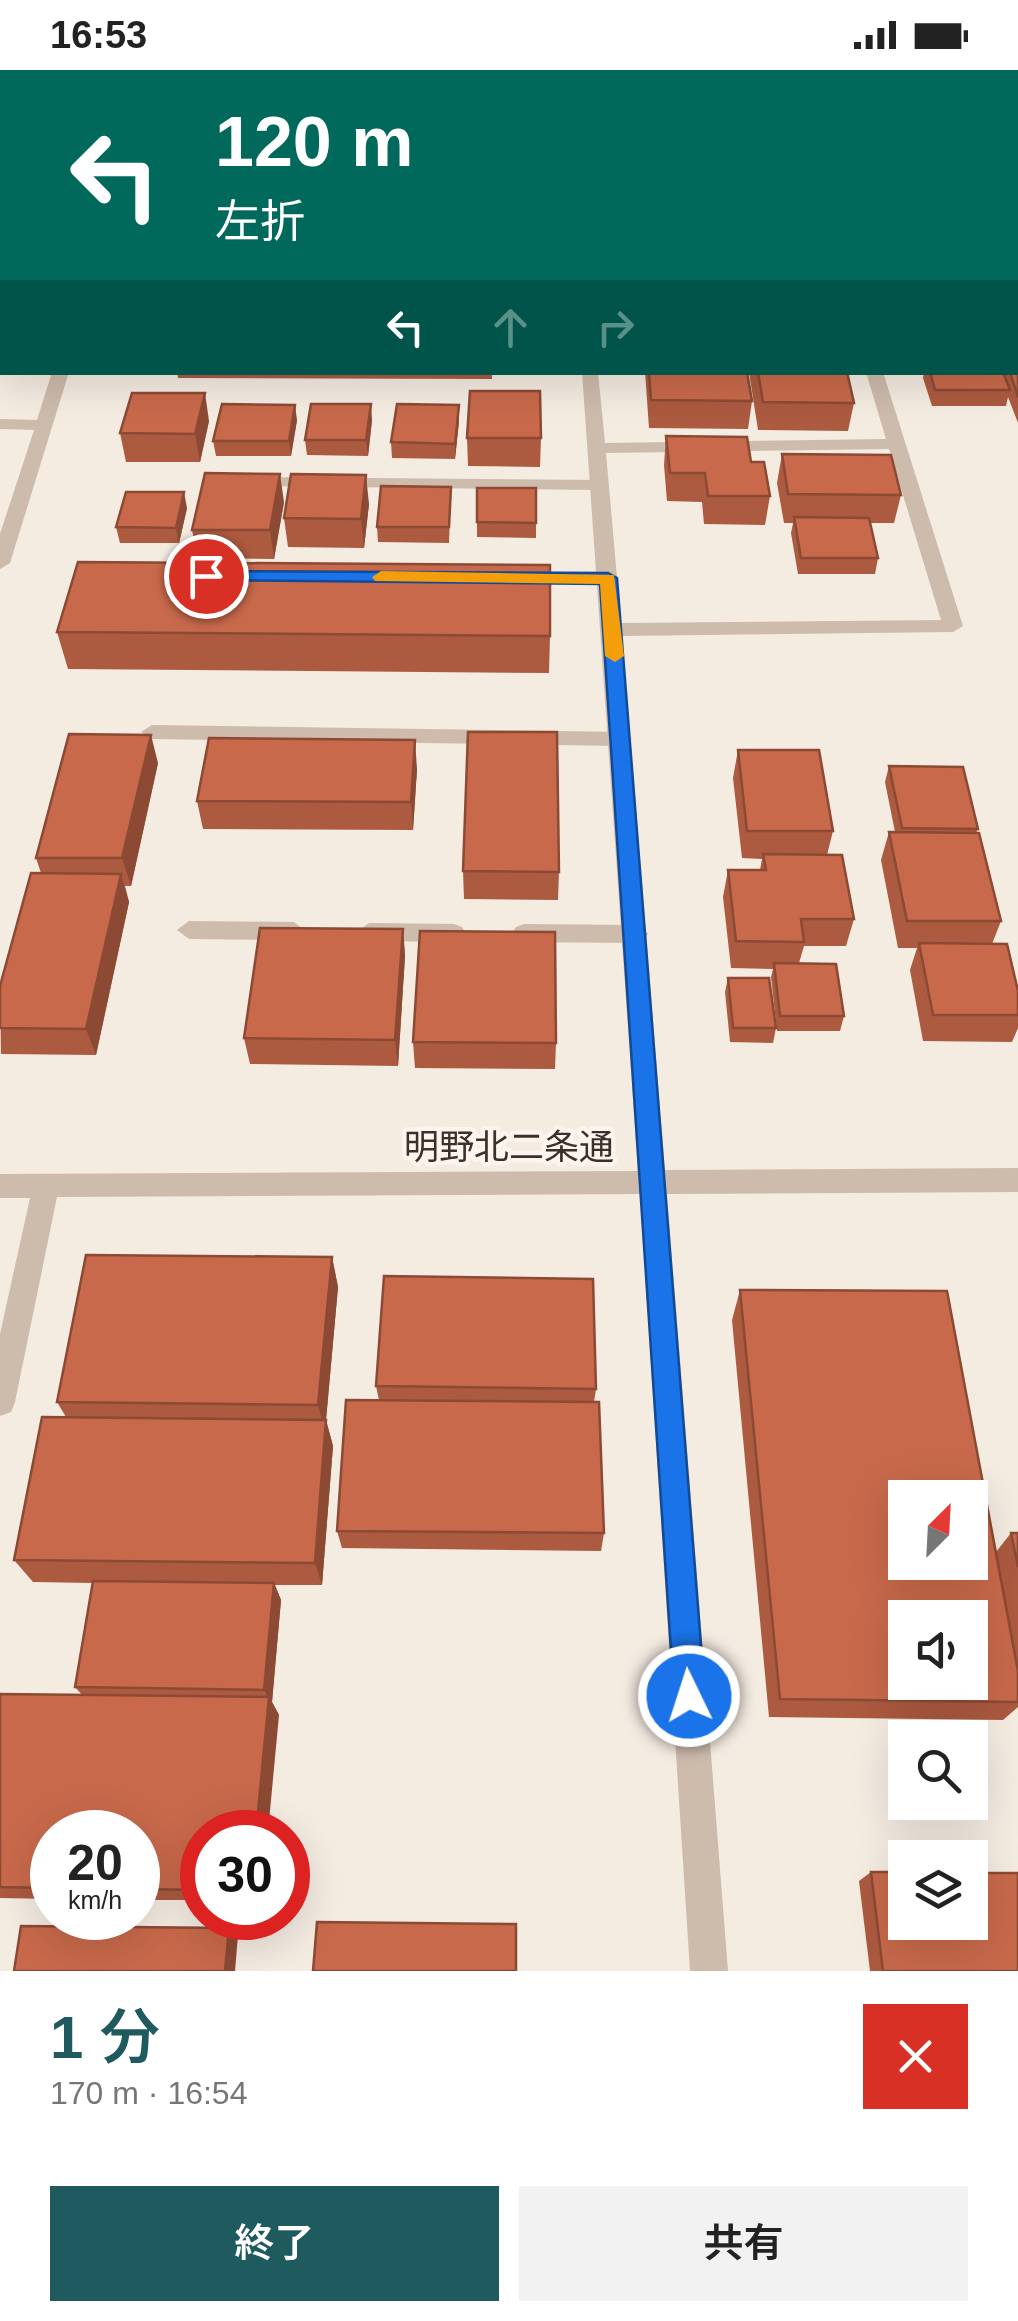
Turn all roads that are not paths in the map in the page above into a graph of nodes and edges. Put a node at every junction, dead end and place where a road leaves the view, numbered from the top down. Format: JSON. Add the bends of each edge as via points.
{"nodes":[{"id":1,"x":61,"y":375,"type":"edge"},
{"id":2,"x":590,"y":375,"type":"edge"},
{"id":3,"x":875,"y":375,"type":"edge"},
{"id":4,"x":0,"y":424,"type":"edge"},
{"id":5,"x":44,"y":424,"type":"junction"},
{"id":6,"x":896,"y":444,"type":"junction"},
{"id":7,"x":596,"y":448,"type":"junction"},
{"id":8,"x":235,"y":482,"type":"edge"},
{"id":9,"x":600,"y":485,"type":"junction"},
{"id":10,"x":10,"y":501,"type":"edge"},
{"id":11,"x":0,"y":563,"type":"edge"},
{"id":12,"x":493,"y":578,"type":"edge"},
{"id":13,"x":608,"y":578,"type":"junction"},
{"id":14,"x":612,"y":630,"type":"junction"},
{"id":15,"x":152,"y":732,"type":"edge"},
{"id":16,"x":621,"y":739,"type":"junction"},
{"id":17,"x":189,"y":930,"type":"dead end"},
{"id":18,"x":636,"y":934,"type":"junction"},
{"id":19,"x":1018,"y":1180,"type":"edge"},
{"id":20,"x":654,"y":1184,"type":"junction"},
{"id":21,"x":0,"y":1186,"type":"edge"},
{"id":22,"x":46,"y":1186,"type":"junction"},
{"id":23,"x":0,"y":1402,"type":"edge"},
{"id":24,"x":709,"y":1971,"type":"edge"}],
"edges":[{"from":1,"to":5,"type":"street"},
{"from":2,"to":7,"type":"street"},
{"from":3,"to":6,"type":"street"},
{"from":4,"to":5,"type":"street"},
{"from":5,"to":10,"type":"street"},
{"from":6,"to":7,"type":"street"},
{"from":6,"to":14,"type":"street","via":[[953,626]]},
{"from":7,"to":9,"type":"street"},
{"from":8,"to":9,"type":"street"},
{"from":9,"to":13,"type":"street"},
{"from":10,"to":11,"type":"street"},
{"from":12,"to":13,"type":"street"},
{"from":13,"to":14,"type":"street"},
{"from":14,"to":16,"type":"street"},
{"from":15,"to":16,"type":"street"},
{"from":16,"to":18,"type":"street"},
{"from":17,"to":18,"type":"street"},
{"from":18,"to":20,"type":"street"},
{"from":19,"to":20,"type":"street","name":"明野北二条通"},
{"from":20,"to":22,"type":"street","name":"明野北二条通"},
{"from":20,"to":24,"type":"street"},
{"from":21,"to":22,"type":"street","name":"明野北二条通"},
{"from":22,"to":23,"type":"street"}]}
